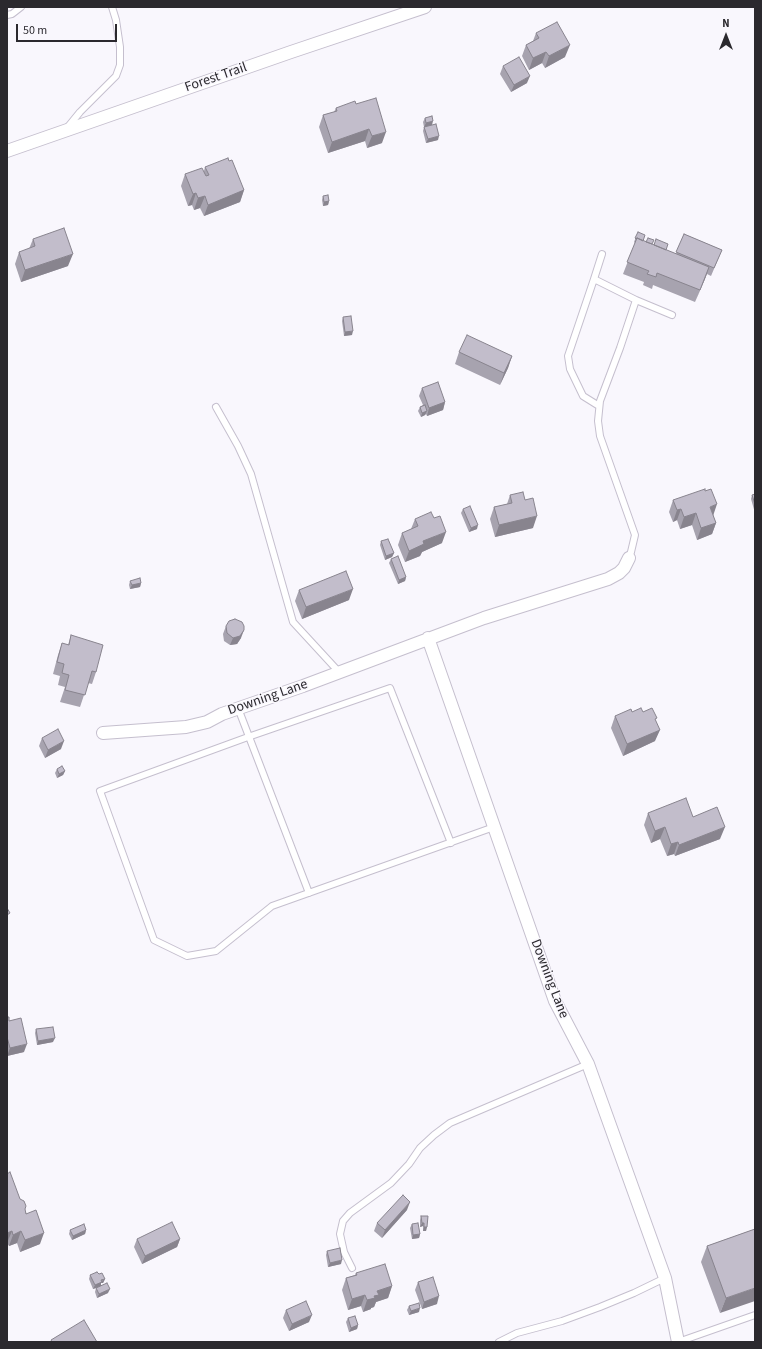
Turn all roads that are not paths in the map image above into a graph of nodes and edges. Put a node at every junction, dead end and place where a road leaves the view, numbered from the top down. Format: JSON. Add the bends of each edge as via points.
{"nodes":[{"id":1,"x":21,"y":7,"type":"edge"},
{"id":2,"x":112,"y":7,"type":"edge"},
{"id":3,"x":425,"y":7,"type":"edge"},
{"id":4,"x":7,"y":15,"type":"edge"},
{"id":5,"x":66,"y":130,"type":"junction"},
{"id":6,"x":7,"y":151,"type":"edge"},
{"id":7,"x":602,"y":254,"type":"dead end"},
{"id":8,"x":594,"y":279,"type":"junction"},
{"id":9,"x":636,"y":300,"type":"junction"},
{"id":10,"x":672,"y":315,"type":"dead end"},
{"id":11,"x":599,"y":406,"type":"junction"},
{"id":12,"x":216,"y":407,"type":"dead end"},
{"id":13,"x":629,"y":558,"type":"joint"},
{"id":14,"x":428,"y":638,"type":"junction"},
{"id":15,"x":339,"y":672,"type":"junction"},
{"id":16,"x":238,"y":708,"type":"junction"},
{"id":17,"x":103,"y":733,"type":"dead end"},
{"id":18,"x":248,"y":737,"type":"junction"},
{"id":19,"x":494,"y":828,"type":"junction"},
{"id":20,"x":451,"y":843,"type":"junction"},
{"id":21,"x":310,"y":893,"type":"junction"},
{"id":22,"x":588,"y":1064,"type":"junction"},
{"id":23,"x":352,"y":1268,"type":"dead end"},
{"id":24,"x":665,"y":1278,"type":"junction"},
{"id":25,"x":755,"y":1315,"type":"edge"},
{"id":26,"x":499,"y":1342,"type":"edge"},
{"id":27,"x":678,"y":1342,"type":"edge"}],
"edges":[{"from":1,"to":4,"type":"lane"},
{"from":2,"to":5,"type":"lane","via":[[120,47],[120,66],[116,76]]},
{"from":3,"to":5,"type":"street","name":"Forest Trail"},
{"from":5,"to":6,"type":"street","name":"Forest Trail"},
{"from":7,"to":8,"type":"lane"},
{"from":8,"to":9,"type":"lane"},
{"from":8,"to":11,"type":"lane","via":[[568,356],[570,369],[583,396]]},
{"from":9,"to":10,"type":"lane"},
{"from":9,"to":11,"type":"lane"},
{"from":11,"to":13,"type":"lane","via":[[600,436],[635,535]]},
{"from":12,"to":15,"type":"lane","via":[[251,474],[293,622]]},
{"from":13,"to":14,"type":"street","name":"Downing Lane","via":[[619,573],[608,579]]},
{"from":14,"to":15,"type":"street","name":"Downing Lane"},
{"from":14,"to":19,"type":"street","name":"Downing Lane"},
{"from":15,"to":16,"type":"street","name":"Downing Lane"},
{"from":16,"to":17,"type":"street","name":"Downing Lane","via":[[207,722],[186,727]]},
{"from":16,"to":18,"type":"lane"},
{"from":18,"to":20,"type":"lane","via":[[390,688]]},
{"from":18,"to":21,"type":"lane"},
{"from":18,"to":21,"type":"lane","via":[[100,791],[154,940],[187,956],[216,951],[272,906]]},
{"from":19,"to":20,"type":"lane"},
{"from":19,"to":22,"type":"street","name":"Downing Lane","via":[[555,1002]]},
{"from":20,"to":21,"type":"lane"},
{"from":22,"to":23,"type":"lane","via":[[450,1123],[434,1135],[391,1183],[350,1212],[343,1221],[340,1234],[344,1252]]},
{"from":22,"to":24,"type":"street","name":"Downing Lane"},
{"from":24,"to":26,"type":"lane","via":[[578,1315],[518,1333]]},
{"from":24,"to":27,"type":"street","name":"Downing Lane"},
{"from":25,"to":27,"type":"lane"}]}
